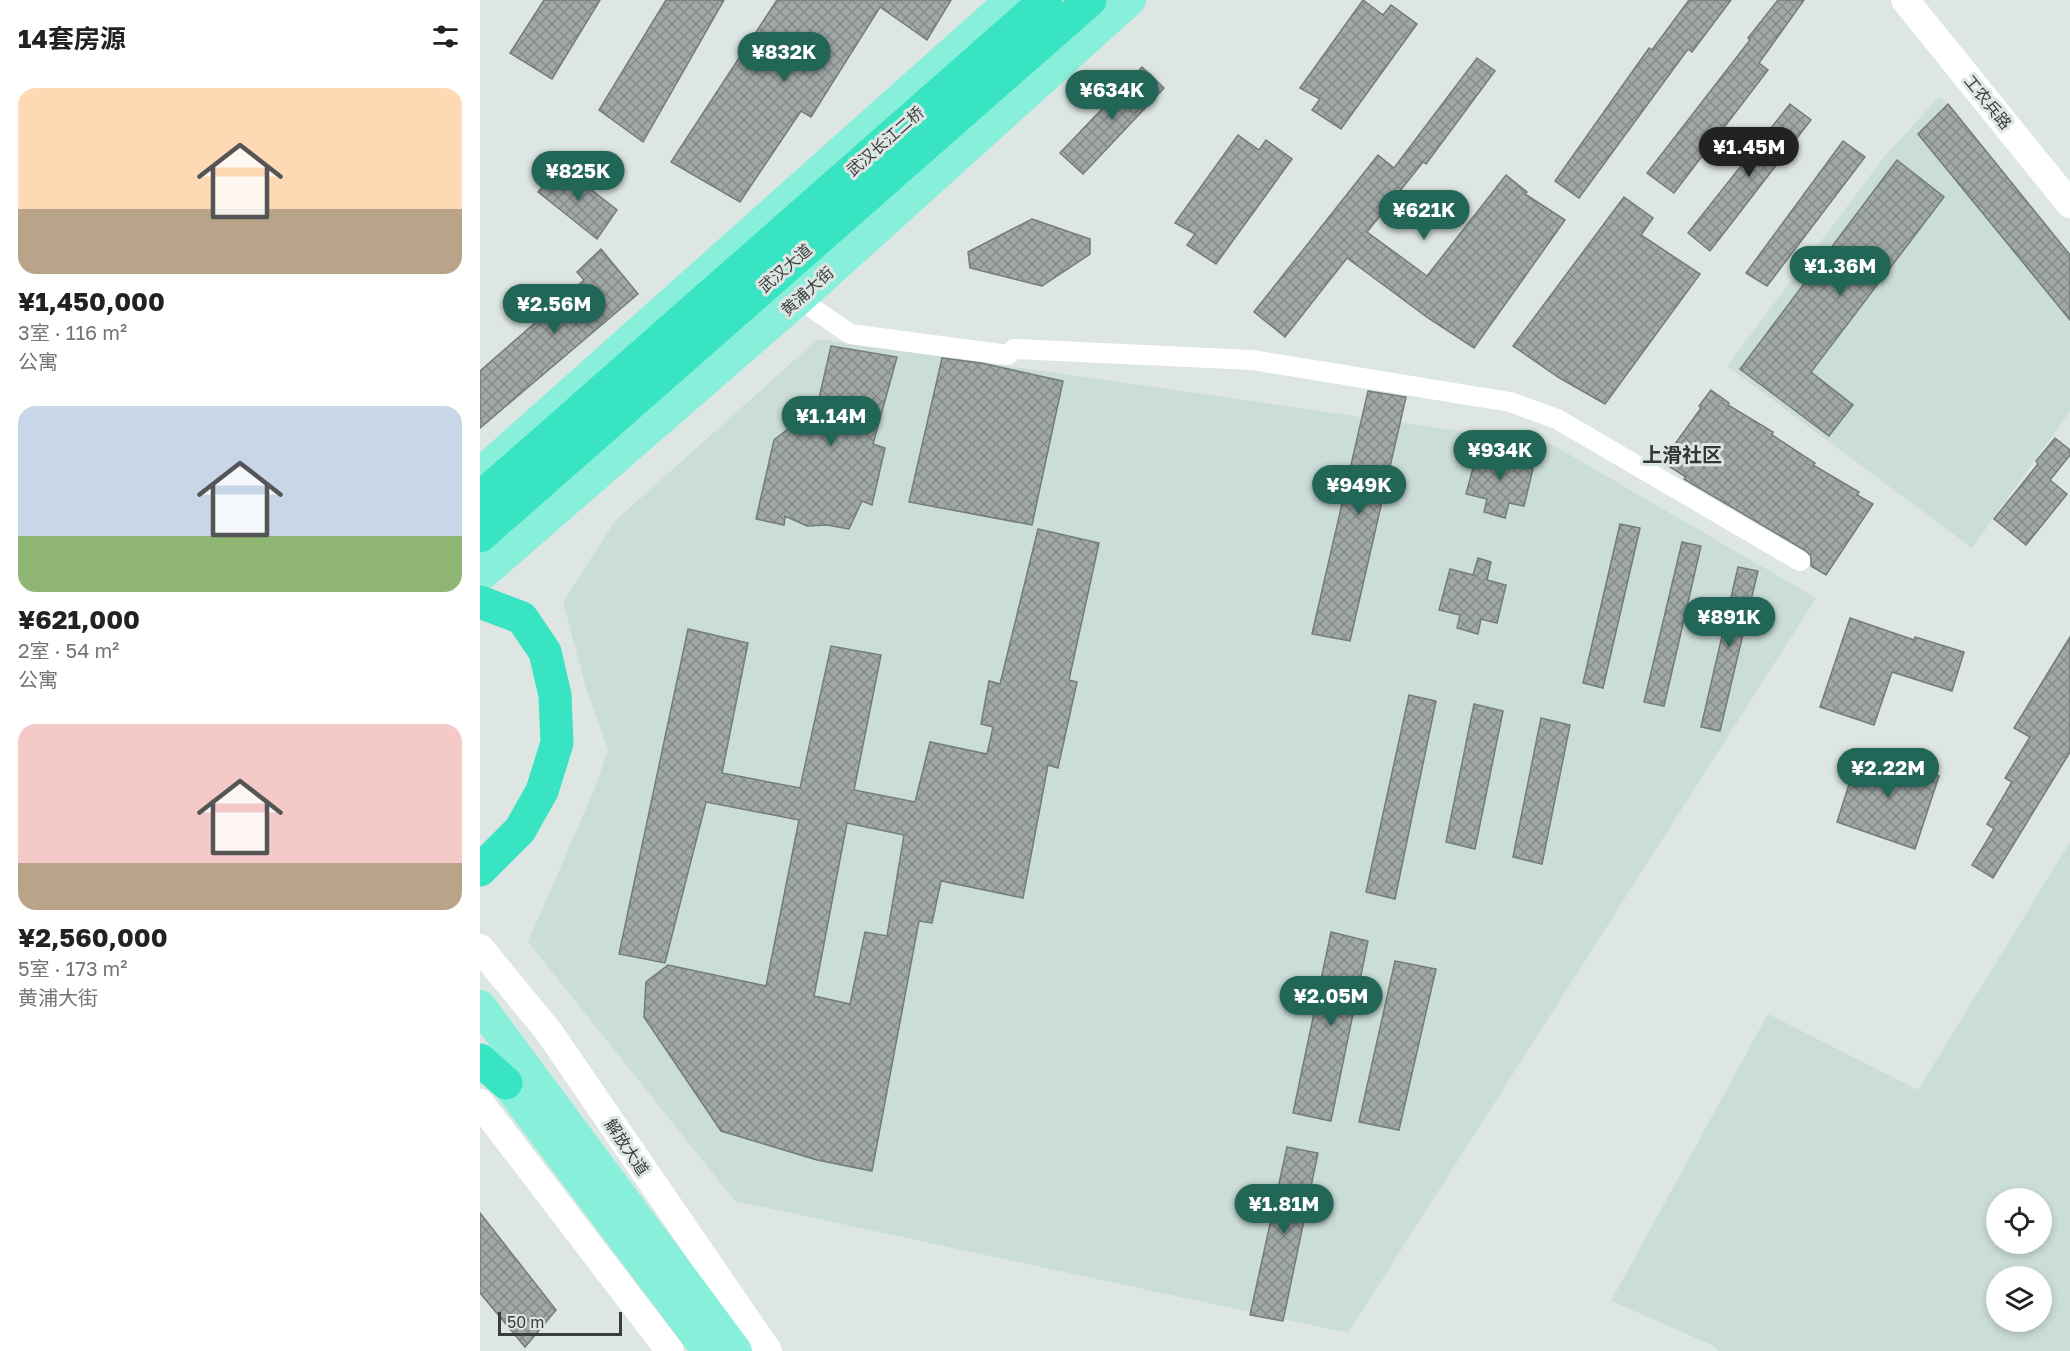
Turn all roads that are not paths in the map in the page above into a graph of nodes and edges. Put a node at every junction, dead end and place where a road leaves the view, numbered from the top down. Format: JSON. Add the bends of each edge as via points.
{"nodes":[{"id":1,"x":1011,"y":0,"type":"edge"},
{"id":2,"x":1046,"y":0,"type":"edge"},
{"id":3,"x":1090,"y":0,"type":"edge"},
{"id":4,"x":1130,"y":0,"type":"edge"},
{"id":5,"x":1905,"y":0,"type":"edge"},
{"id":6,"x":1918,"y":0,"type":"edge"},
{"id":7,"x":2070,"y":189,"type":"edge"},
{"id":8,"x":2070,"y":204,"type":"edge"},
{"id":9,"x":799,"y":298,"type":"junction"},
{"id":10,"x":480,"y":474,"type":"edge"},
{"id":11,"x":480,"y":498,"type":"edge"},
{"id":12,"x":480,"y":536,"type":"edge"},
{"id":13,"x":1800,"y":561,"type":"dead end"},
{"id":14,"x":480,"y":576,"type":"edge"},
{"id":15,"x":480,"y":602,"type":"edge"},
{"id":16,"x":480,"y":870,"type":"edge"},
{"id":17,"x":480,"y":948,"type":"edge"},
{"id":18,"x":480,"y":1006,"type":"edge"},
{"id":19,"x":480,"y":1048,"type":"edge"},
{"id":20,"x":480,"y":1060,"type":"edge"},
{"id":21,"x":506,"y":1083,"type":"junction"},
{"id":22,"x":480,"y":1103,"type":"edge"},
{"id":23,"x":670,"y":1351,"type":"edge"},
{"id":24,"x":708,"y":1351,"type":"edge"},
{"id":25,"x":736,"y":1351,"type":"edge"},
{"id":26,"x":768,"y":1351,"type":"edge"}],
"edges":[{"from":1,"to":10,"type":"main road"},
{"from":2,"to":11,"type":"highway","name":"武汉长江二桥"},
{"from":3,"to":12,"type":"highway","name":"武汉大道"},
{"from":4,"to":9,"type":"main road","name":"黄浦大街"},
{"from":5,"to":8,"type":"main road","name":"工农兵路"},
{"from":6,"to":7,"type":"main road","name":"工农兵路"},
{"from":9,"to":13,"type":"street","via":[[850,334],[1008,354],[1014,349],[1252,360],[1510,402],[1557,419]]},
{"from":9,"to":14,"type":"main road","name":"黄浦大街"},
{"from":15,"to":16,"type":"highway","via":[[522,618],[545,652],[555,695],[556,744],[542,791],[520,830]]},
{"from":17,"to":26,"type":"main road","name":"解放大道","via":[[549,1032]]},
{"from":18,"to":25,"type":"main road","name":"解放大道"},
{"from":19,"to":21,"type":"main road"},
{"from":20,"to":21,"type":"highway"},
{"from":21,"to":24,"type":"main road"},
{"from":22,"to":23,"type":"main road"}]}
